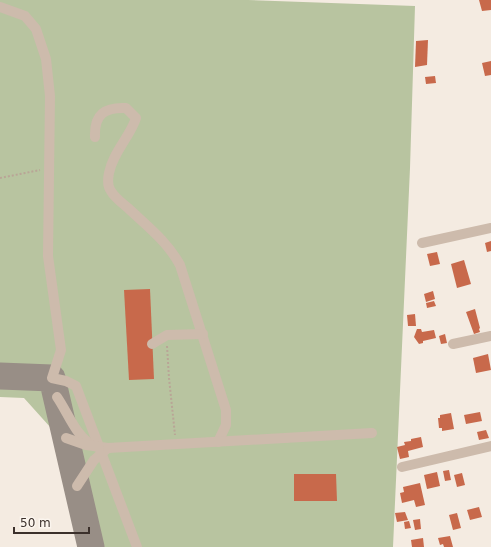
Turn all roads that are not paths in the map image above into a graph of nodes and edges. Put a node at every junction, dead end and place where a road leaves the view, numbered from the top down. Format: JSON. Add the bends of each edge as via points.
{"nodes":[{"id":1,"x":0,"y":6,"type":"edge"},
{"id":2,"x":95,"y":136,"type":"dead end"},
{"id":3,"x":491,"y":228,"type":"edge"},
{"id":4,"x":422,"y":243,"type":"dead end"},
{"id":5,"x":203,"y":334,"type":"junction"},
{"id":6,"x":491,"y":336,"type":"edge"},
{"id":7,"x":152,"y":344,"type":"dead end"},
{"id":8,"x":453,"y":344,"type":"dead end"},
{"id":9,"x":56,"y":397,"type":"dead end"},
{"id":10,"x":372,"y":433,"type":"dead end"},
{"id":11,"x":66,"y":438,"type":"dead end"},
{"id":12,"x":218,"y":442,"type":"junction"},
{"id":13,"x":491,"y":446,"type":"edge"},
{"id":14,"x":100,"y":448,"type":"junction"},
{"id":15,"x":402,"y":467,"type":"dead end"},
{"id":16,"x":77,"y":486,"type":"dead end"},
{"id":17,"x":137,"y":547,"type":"edge"}],
"edges":[{"from":1,"to":14,"type":"street","via":[[25,16],[36,29],[46,59],[50,96],[48,256],[61,350],[52,378],[76,386]]},
{"from":2,"to":5,"type":"street","via":[[94,125],[107,110],[116,107],[126,108],[136,118],[133,128],[113,160],[108,174],[108,184],[114,195],[160,236],[174,253]]},
{"from":3,"to":4,"type":"street"},
{"from":5,"to":7,"type":"street","via":[[167,335]]},
{"from":5,"to":12,"type":"street","via":[[226,410],[226,425]]},
{"from":6,"to":8,"type":"street"},
{"from":9,"to":14,"type":"street","via":[[83,439]]},
{"from":10,"to":12,"type":"street"},
{"from":11,"to":14,"type":"street"},
{"from":12,"to":14,"type":"street"},
{"from":13,"to":15,"type":"street"},
{"from":14,"to":16,"type":"street"},
{"from":14,"to":17,"type":"street"}]}
